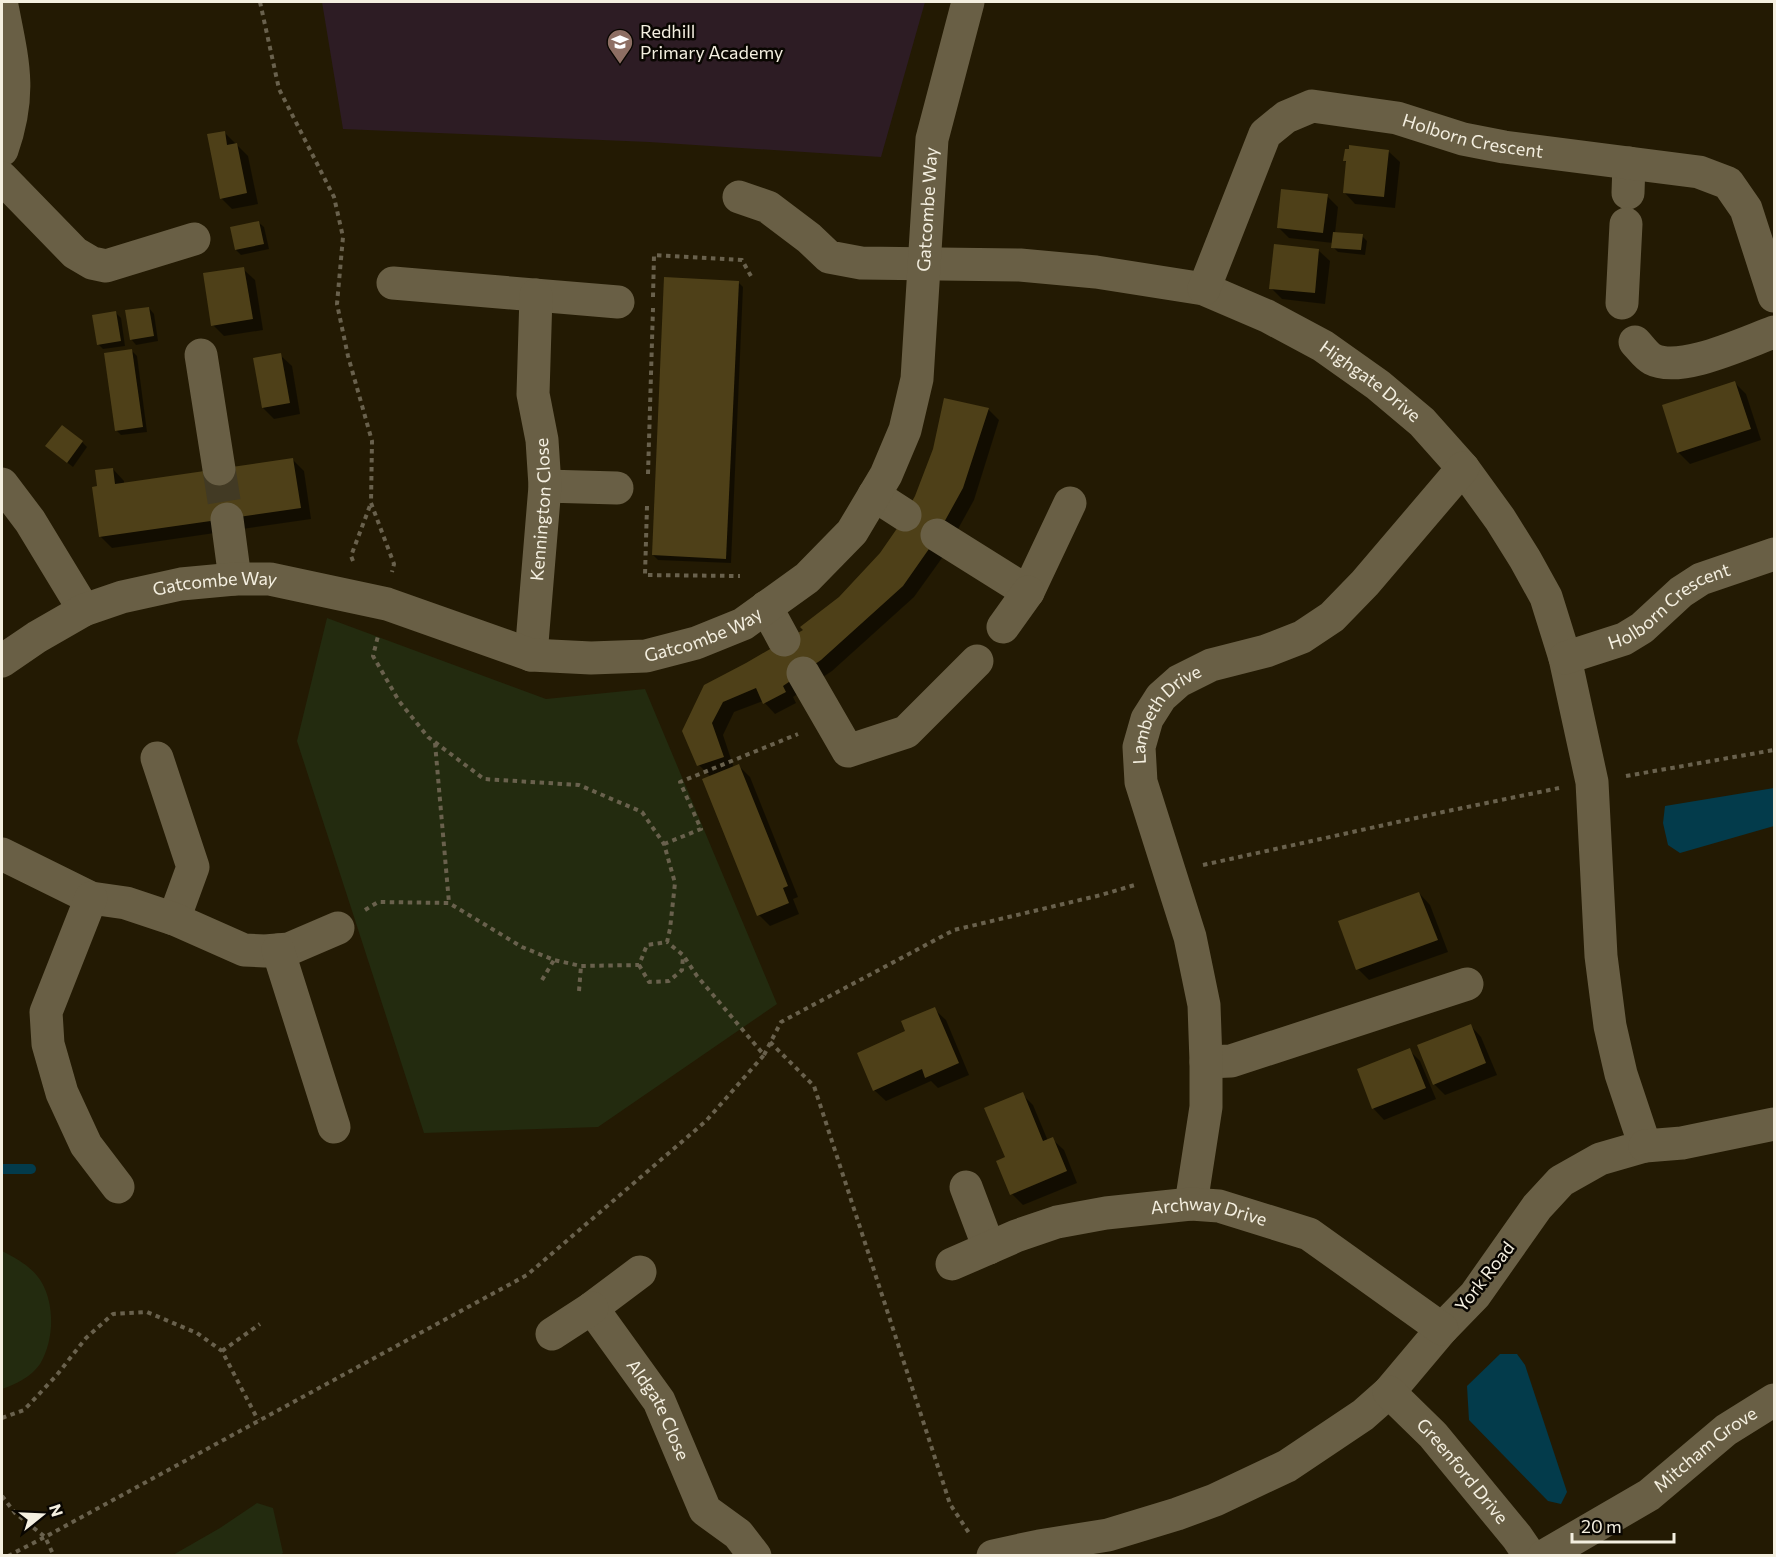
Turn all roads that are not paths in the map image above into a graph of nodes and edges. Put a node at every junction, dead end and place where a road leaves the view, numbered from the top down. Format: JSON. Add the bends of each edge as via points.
{"nodes":[{"id":1,"x":968,"y":2,"type":"edge"},
{"id":2,"x":2,"y":6,"type":"edge"},
{"id":3,"x":2,"y":150,"type":"edge"},
{"id":4,"x":2,"y":178,"type":"edge"},
{"id":5,"x":1627,"y":193,"type":"junction"},
{"id":6,"x":740,"y":197,"type":"dead end"},
{"id":7,"x":194,"y":239,"type":"dead end"},
{"id":8,"x":925,"y":265,"type":"junction"},
{"id":9,"x":393,"y":283,"type":"dead end"},
{"id":10,"x":1204,"y":289,"type":"junction"},
{"id":11,"x":536,"y":295,"type":"junction"},
{"id":12,"x":1774,"y":296,"type":"edge"},
{"id":13,"x":618,"y":302,"type":"dead end"},
{"id":14,"x":1622,"y":303,"type":"dead end"},
{"id":15,"x":1774,"y":332,"type":"edge"},
{"id":16,"x":1635,"y":342,"type":"dead end"},
{"id":17,"x":201,"y":355,"type":"dead end"},
{"id":18,"x":1463,"y":468,"type":"junction"},
{"id":19,"x":219,"y":469,"type":"tunnel mouth"},
{"id":20,"x":2,"y":484,"type":"edge"},
{"id":21,"x":632,"y":484,"type":"road end"},
{"id":22,"x":545,"y":486,"type":"junction"},
{"id":23,"x":874,"y":495,"type":"junction"},
{"id":24,"x":1070,"y":503,"type":"dead end"},
{"id":25,"x":905,"y":515,"type":"dead end"},
{"id":26,"x":227,"y":519,"type":"tunnel mouth"},
{"id":27,"x":937,"y":535,"type":"dead end"},
{"id":28,"x":1774,"y":554,"type":"edge"},
{"id":29,"x":235,"y":579,"type":"junction"},
{"id":30,"x":1028,"y":592,"type":"junction"},
{"id":31,"x":766,"y":607,"type":"junction"},
{"id":32,"x":84,"y":610,"type":"junction"},
{"id":33,"x":1003,"y":627,"type":"dead end"},
{"id":34,"x":784,"y":640,"type":"dead end"},
{"id":35,"x":531,"y":655,"type":"junction"},
{"id":36,"x":1566,"y":658,"type":"junction"},
{"id":37,"x":2,"y":661,"type":"edge"},
{"id":38,"x":977,"y":661,"type":"dead end"},
{"id":39,"x":802,"y":673,"type":"dead end"},
{"id":40,"x":157,"y":758,"type":"dead end"},
{"id":41,"x":2,"y":854,"type":"edge"},
{"id":42,"x":91,"y":898,"type":"junction"},
{"id":43,"x":174,"y":919,"type":"junction"},
{"id":44,"x":338,"y":928,"type":"dead end"},
{"id":45,"x":278,"y":950,"type":"junction"},
{"id":46,"x":1467,"y":984,"type":"dead end"},
{"id":47,"x":1206,"y":1062,"type":"junction"},
{"id":48,"x":1774,"y":1124,"type":"edge"},
{"id":49,"x":334,"y":1127,"type":"dead end"},
{"id":50,"x":1645,"y":1146,"type":"junction"},
{"id":51,"x":118,"y":1187,"type":"dead end"},
{"id":52,"x":966,"y":1187,"type":"dead end"},
{"id":53,"x":1191,"y":1204,"type":"junction"},
{"id":54,"x":989,"y":1248,"type":"junction"},
{"id":55,"x":952,"y":1264,"type":"dead end"},
{"id":56,"x":640,"y":1272,"type":"dead end"},
{"id":57,"x":592,"y":1308,"type":"junction"},
{"id":58,"x":1442,"y":1329,"type":"junction"},
{"id":59,"x":552,"y":1334,"type":"dead end"},
{"id":60,"x":1389,"y":1392,"type":"junction"},
{"id":61,"x":1774,"y":1400,"type":"edge"},
{"id":62,"x":981,"y":1545,"type":"edge"},
{"id":63,"x":755,"y":1556,"type":"edge"},
{"id":64,"x":1530,"y":1556,"type":"edge"},
{"id":65,"x":1544,"y":1556,"type":"edge"}],
"edges":[{"from":1,"to":8,"type":"street","name":"Gatcombe Way","via":[[932,139]]},
{"from":2,"to":3,"type":"street","via":[[15,96]]},
{"from":4,"to":7,"type":"street","via":[[75,253],[92,263],[106,266]]},
{"from":5,"to":10,"type":"street","name":"Holborn Crescent","via":[[1504,147],[1463,139],[1397,118],[1312,106],[1286,117],[1265,134]]},
{"from":5,"to":12,"type":"street","name":"Holborn Crescent","via":[[1699,172],[1728,183],[1746,209]]},
{"from":5,"to":14,"type":"street"},
{"from":6,"to":8,"type":"street","name":"Highgate Drive","via":[[768,207],[829,257],[861,263]]},
{"from":8,"to":10,"type":"street","name":"Highgate Drive","via":[[1020,265],[1145,278]]},
{"from":8,"to":23,"type":"street","name":"Gatcombe Way","via":[[917,379],[905,430]]},
{"from":9,"to":11,"type":"street"},
{"from":10,"to":18,"type":"street","name":"Highgate Drive","via":[[1323,345],[1422,422]]},
{"from":11,"to":13,"type":"street"},
{"from":11,"to":22,"type":"street","name":"Kennington Close","via":[[533,394]]},
{"from":15,"to":16,"type":"street","via":[[1698,360],[1674,364],[1652,359]]},
{"from":17,"to":19,"type":"street"},
{"from":18,"to":36,"type":"street","name":"Highgate Drive","via":[[1500,519],[1546,597]]},
{"from":18,"to":47,"type":"street","name":"Lambeth Drive","via":[[1332,617],[1302,637],[1211,665],[1179,681],[1161,697],[1147,719],[1139,747],[1141,782],[1190,937],[1204,1005]]},
{"from":20,"to":32,"type":"street","via":[[30,521]]},
{"from":21,"to":22,"type":"street"},
{"from":22,"to":35,"type":"street","name":"Kennington Close"},
{"from":23,"to":25,"type":"street"},
{"from":23,"to":31,"type":"street","name":"Gatcombe Way","via":[[852,532],[807,578]]},
{"from":24,"to":30,"type":"street"},
{"from":26,"to":29,"type":"street"},
{"from":27,"to":30,"type":"street"},
{"from":28,"to":36,"type":"street","name":"Holborn Crescent","via":[[1701,579],[1624,639]]},
{"from":29,"to":32,"type":"street","name":"Gatcombe Way","via":[[181,584]]},
{"from":29,"to":35,"type":"street","name":"Gatcombe Way","via":[[270,579],[387,604]]},
{"from":30,"to":33,"type":"street"},
{"from":31,"to":34,"type":"street"},
{"from":31,"to":35,"type":"street","name":"Gatcombe Way","via":[[743,624],[696,643],[646,656]]},
{"from":32,"to":37,"type":"street","name":"Gatcombe Way"},
{"from":36,"to":50,"type":"street","name":"Highgate Drive","via":[[1592,782],[1601,956],[1610,1026]]},
{"from":38,"to":39,"type":"street","via":[[906,732],[848,751]]},
{"from":40,"to":43,"type":"street","via":[[193,867]]},
{"from":41,"to":42,"type":"street"},
{"from":42,"to":43,"type":"street","via":[[126,903]]},
{"from":42,"to":51,"type":"street","via":[[46,1011],[48,1044],[62,1093],[86,1145]]},
{"from":43,"to":45,"type":"street","via":[[244,950]]},
{"from":44,"to":45,"type":"street"},
{"from":45,"to":49,"type":"street"},
{"from":46,"to":47,"type":"street","via":[[1231,1061]]},
{"from":47,"to":53,"type":"street","name":"Lambeth Drive","via":[[1206,1107]]},
{"from":48,"to":50,"type":"street","name":"York Road","via":[[1682,1143]]},
{"from":50,"to":58,"type":"street","name":"York Road","via":[[1599,1159],[1561,1181],[1537,1207],[1475,1295]]},
{"from":52,"to":54,"type":"street"},
{"from":53,"to":54,"type":"street","name":"Archway Drive","via":[[1056,1222]]},
{"from":53,"to":58,"type":"street","name":"Archway Drive","via":[[1219,1206],[1309,1234]]},
{"from":54,"to":55,"type":"street","name":"Archway Drive"},
{"from":56,"to":57,"type":"street"},
{"from":57,"to":59,"type":"street"},
{"from":57,"to":63,"type":"street","name":"Aldgate Close","via":[[659,1401],[705,1510],[738,1534]]},
{"from":58,"to":60,"type":"street","name":"York Road"},
{"from":60,"to":62,"type":"street","name":"York Road","via":[[1363,1415],[1287,1466],[1215,1500],[1108,1535],[1039,1546]]},
{"from":60,"to":64,"type":"street","name":"Greenford Drive","via":[[1433,1435]]},
{"from":61,"to":65,"type":"street","name":"Mitcham Grove","via":[[1726,1430],[1649,1495]]}]}
